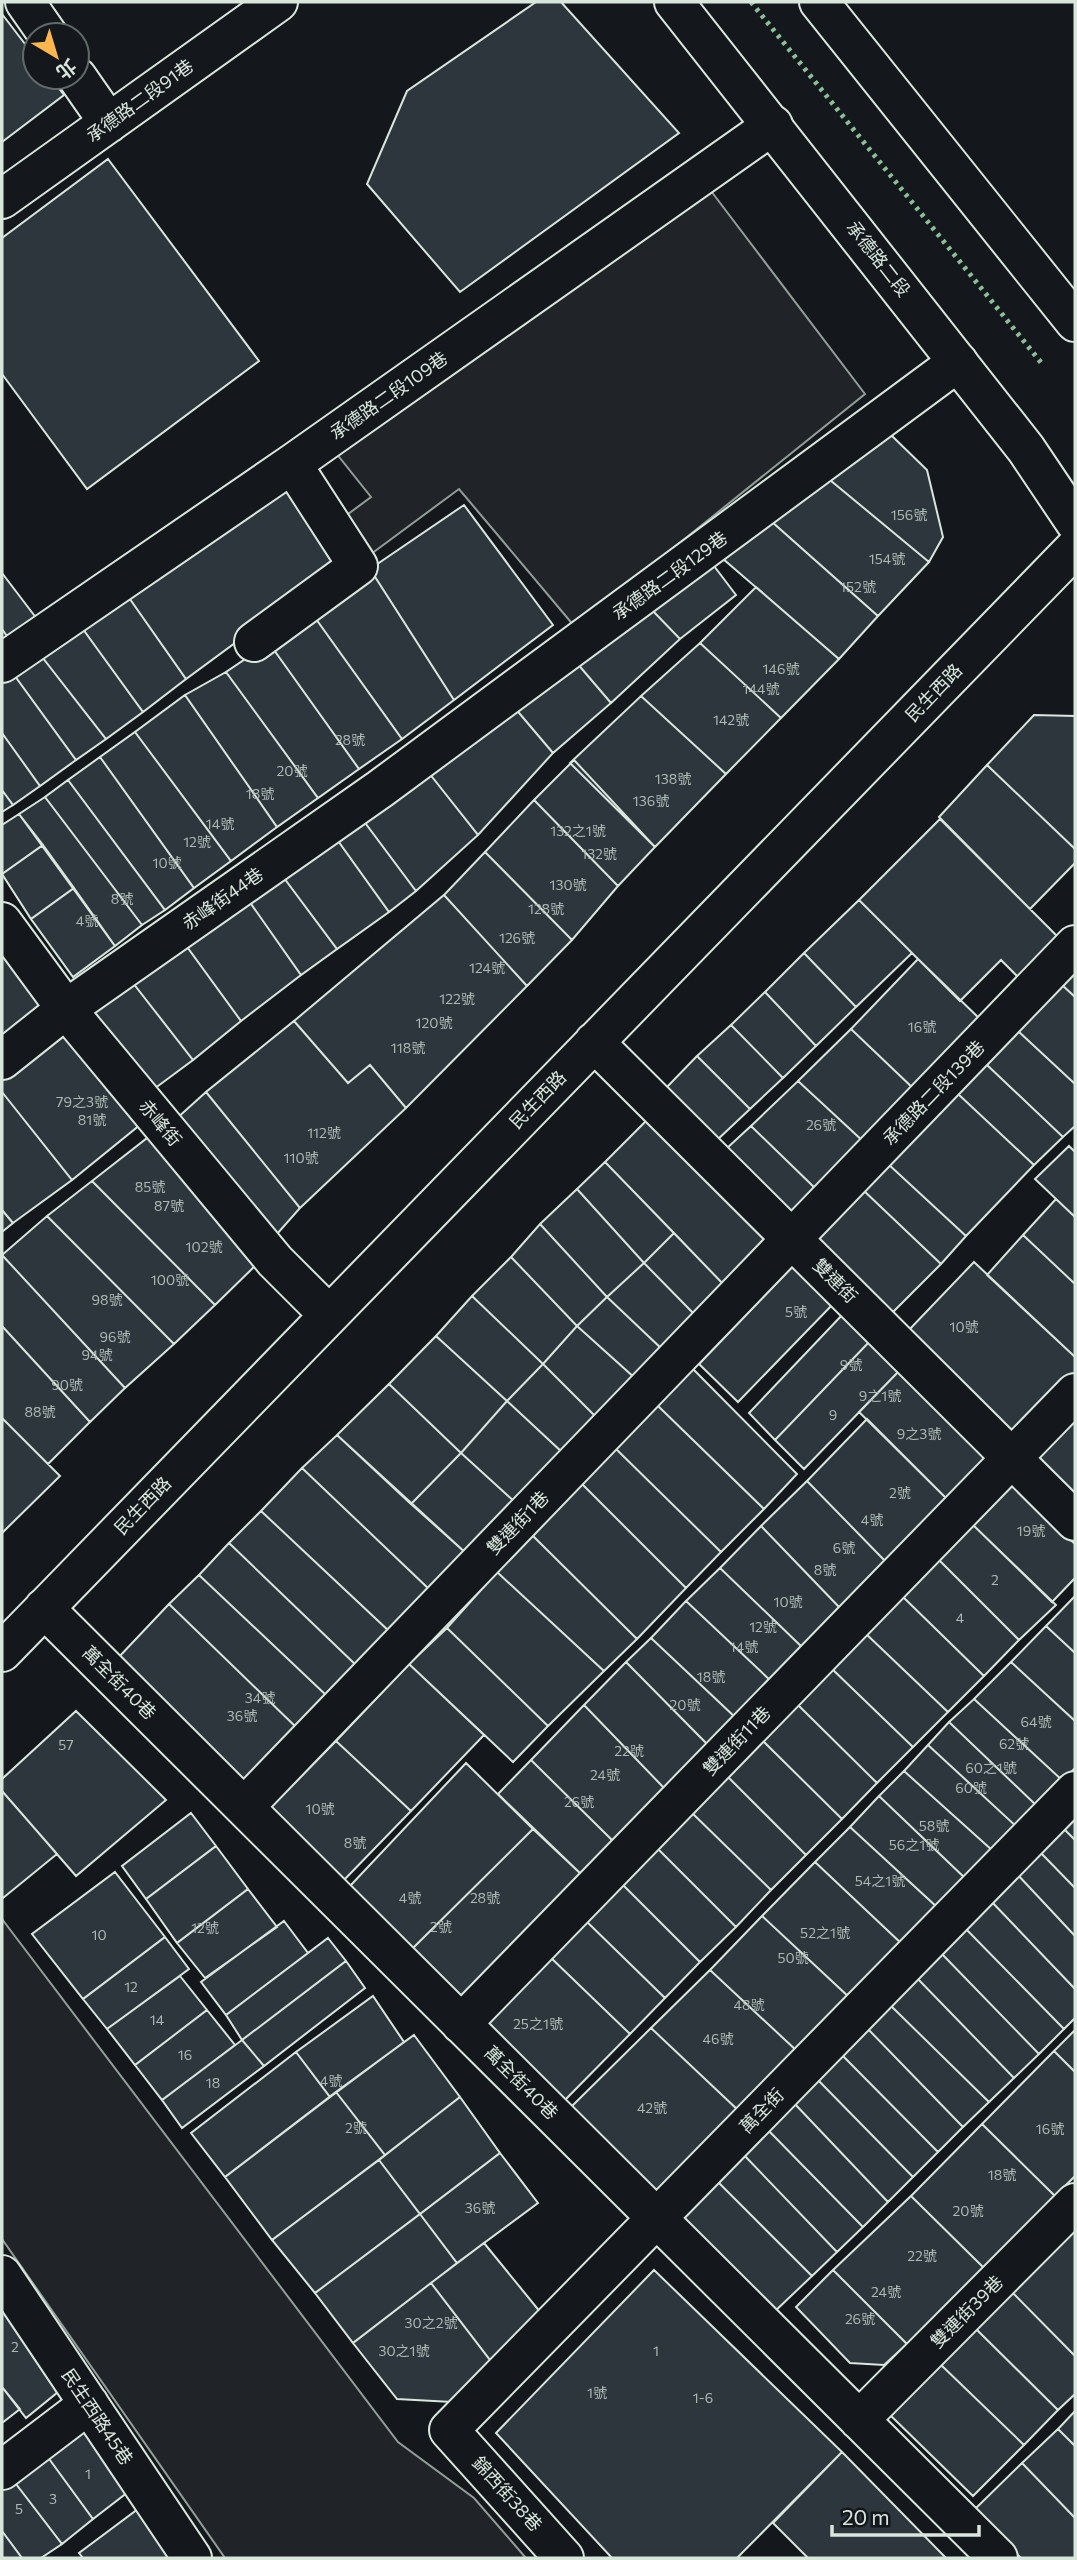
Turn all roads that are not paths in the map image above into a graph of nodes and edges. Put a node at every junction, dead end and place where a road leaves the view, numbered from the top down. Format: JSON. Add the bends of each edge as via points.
{"nodes":[{"id":1,"x":25,"y":2,"type":"edge"},
{"id":2,"x":278,"y":2,"type":"edge"},
{"id":3,"x":674,"y":2,"type":"edge"},
{"id":4,"x":819,"y":2,"type":"edge"},
{"id":5,"x":38,"y":21,"type":"edge"},
{"id":6,"x":87,"y":91,"type":"edge"},
{"id":7,"x":109,"y":123,"type":"junction"},
{"id":8,"x":773,"y":125,"type":"junction"},
{"id":9,"x":2,"y":200,"type":"edge"},
{"id":10,"x":1075,"y":322,"type":"edge"},
{"id":11,"x":958,"y":362,"type":"junction"},
{"id":12,"x":292,"y":464,"type":"junction"},
{"id":13,"x":1075,"y":522,"type":"edge"},
{"id":14,"x":1075,"y":548,"type":"edge"},
{"id":15,"x":254,"y":642,"type":"dead end"},
{"id":16,"x":2,"y":663,"type":"edge"},
{"id":17,"x":380,"y":789,"type":"joint"},
{"id":18,"x":2,"y":922,"type":"edge"},
{"id":19,"x":1075,"y":945,"type":"edge"},
{"id":20,"x":66,"y":1009,"type":"junction"},
{"id":21,"x":594,"y":1042,"type":"junction"},
{"id":22,"x":2,"y":1060,"type":"edge"},
{"id":23,"x":793,"y":1240,"type":"junction"},
{"id":24,"x":329,"y":1315,"type":"junction"},
{"id":25,"x":1075,"y":1394,"type":"edge"},
{"id":26,"x":1013,"y":1458,"type":"junction"},
{"id":27,"x":1075,"y":1521,"type":"edge"},
{"id":28,"x":44,"y":1608,"type":"junction"},
{"id":29,"x":2,"y":1652,"type":"edge"},
{"id":30,"x":1075,"y":1791,"type":"edge"},
{"id":31,"x":244,"y":1807,"type":"junction"},
{"id":32,"x":461,"y":2024,"type":"junction"},
{"id":33,"x":1075,"y":2203,"type":"edge"},
{"id":34,"x":656,"y":2218,"type":"junction"},
{"id":35,"x":2,"y":2275,"type":"edge"},
{"id":36,"x":89,"y":2404,"type":"junction"},
{"id":37,"x":859,"y":2420,"type":"junction"},
{"id":38,"x":449,"y":2430,"type":"joint"},
{"id":39,"x":2,"y":2470,"type":"edge"},
{"id":40,"x":192,"y":2558,"type":"edge"},
{"id":41,"x":564,"y":2558,"type":"edge"},
{"id":42,"x":998,"y":2558,"type":"edge"}],
"edges":[{"from":1,"to":5,"type":"street"},
{"from":2,"to":7,"type":"street","name":"承德路二段91巷"},
{"from":3,"to":8,"type":"street","name":"承德路二段"},
{"from":4,"to":10,"type":"street"},
{"from":6,"to":7,"type":"street"},
{"from":7,"to":9,"type":"street","name":"承德路二段91巷"},
{"from":8,"to":11,"type":"street","name":"承德路二段"},
{"from":8,"to":12,"type":"street","name":"承德路二段109巷"},
{"from":11,"to":13,"type":"street","name":"承德路二段","via":[[1026,449]]},
{"from":11,"to":17,"type":"street","name":"承德路二段129巷"},
{"from":12,"to":15,"type":"street","via":[[358,566]]},
{"from":12,"to":16,"type":"street","name":"承德路二段109巷"},
{"from":14,"to":21,"type":"street","name":"民生西路"},
{"from":17,"to":20,"type":"street","name":"赤峰街44巷"},
{"from":18,"to":20,"type":"street","name":"赤峰街"},
{"from":19,"to":23,"type":"street","name":"承德路二段139巷"},
{"from":20,"to":22,"type":"street","name":"赤峰街44巷"},
{"from":20,"to":24,"type":"street","name":"赤峰街","via":[[275,1261]]},
{"from":21,"to":23,"type":"street","name":"雙連街"},
{"from":21,"to":24,"type":"street","name":"民生西路"},
{"from":23,"to":26,"type":"street","name":"雙連街"},
{"from":23,"to":31,"type":"street","name":"雙連街1巷"},
{"from":24,"to":28,"type":"street","name":"民生西路"},
{"from":25,"to":26,"type":"street","name":"雙連街11巷"},
{"from":26,"to":27,"type":"street","name":"雙連街"},
{"from":26,"to":32,"type":"street","name":"雙連街11巷"},
{"from":28,"to":29,"type":"street","name":"民生西路"},
{"from":28,"to":31,"type":"street","name":"萬全街40巷"},
{"from":30,"to":34,"type":"street","name":"萬全街"},
{"from":31,"to":32,"type":"street","name":"萬全街40巷"},
{"from":32,"to":34,"type":"street","name":"萬全街40巷"},
{"from":33,"to":37,"type":"street","name":"雙連街39巷"},
{"from":34,"to":37,"type":"street","name":"萬全街40巷"},
{"from":34,"to":38,"type":"street","name":"萬全街"},
{"from":35,"to":36,"type":"street","name":"民生西路45巷"},
{"from":36,"to":39,"type":"street"},
{"from":36,"to":40,"type":"street","name":"民生西路45巷"},
{"from":37,"to":42,"type":"street","name":"萬全街40巷"},
{"from":38,"to":41,"type":"street","name":"錦西街38巷"}]}
